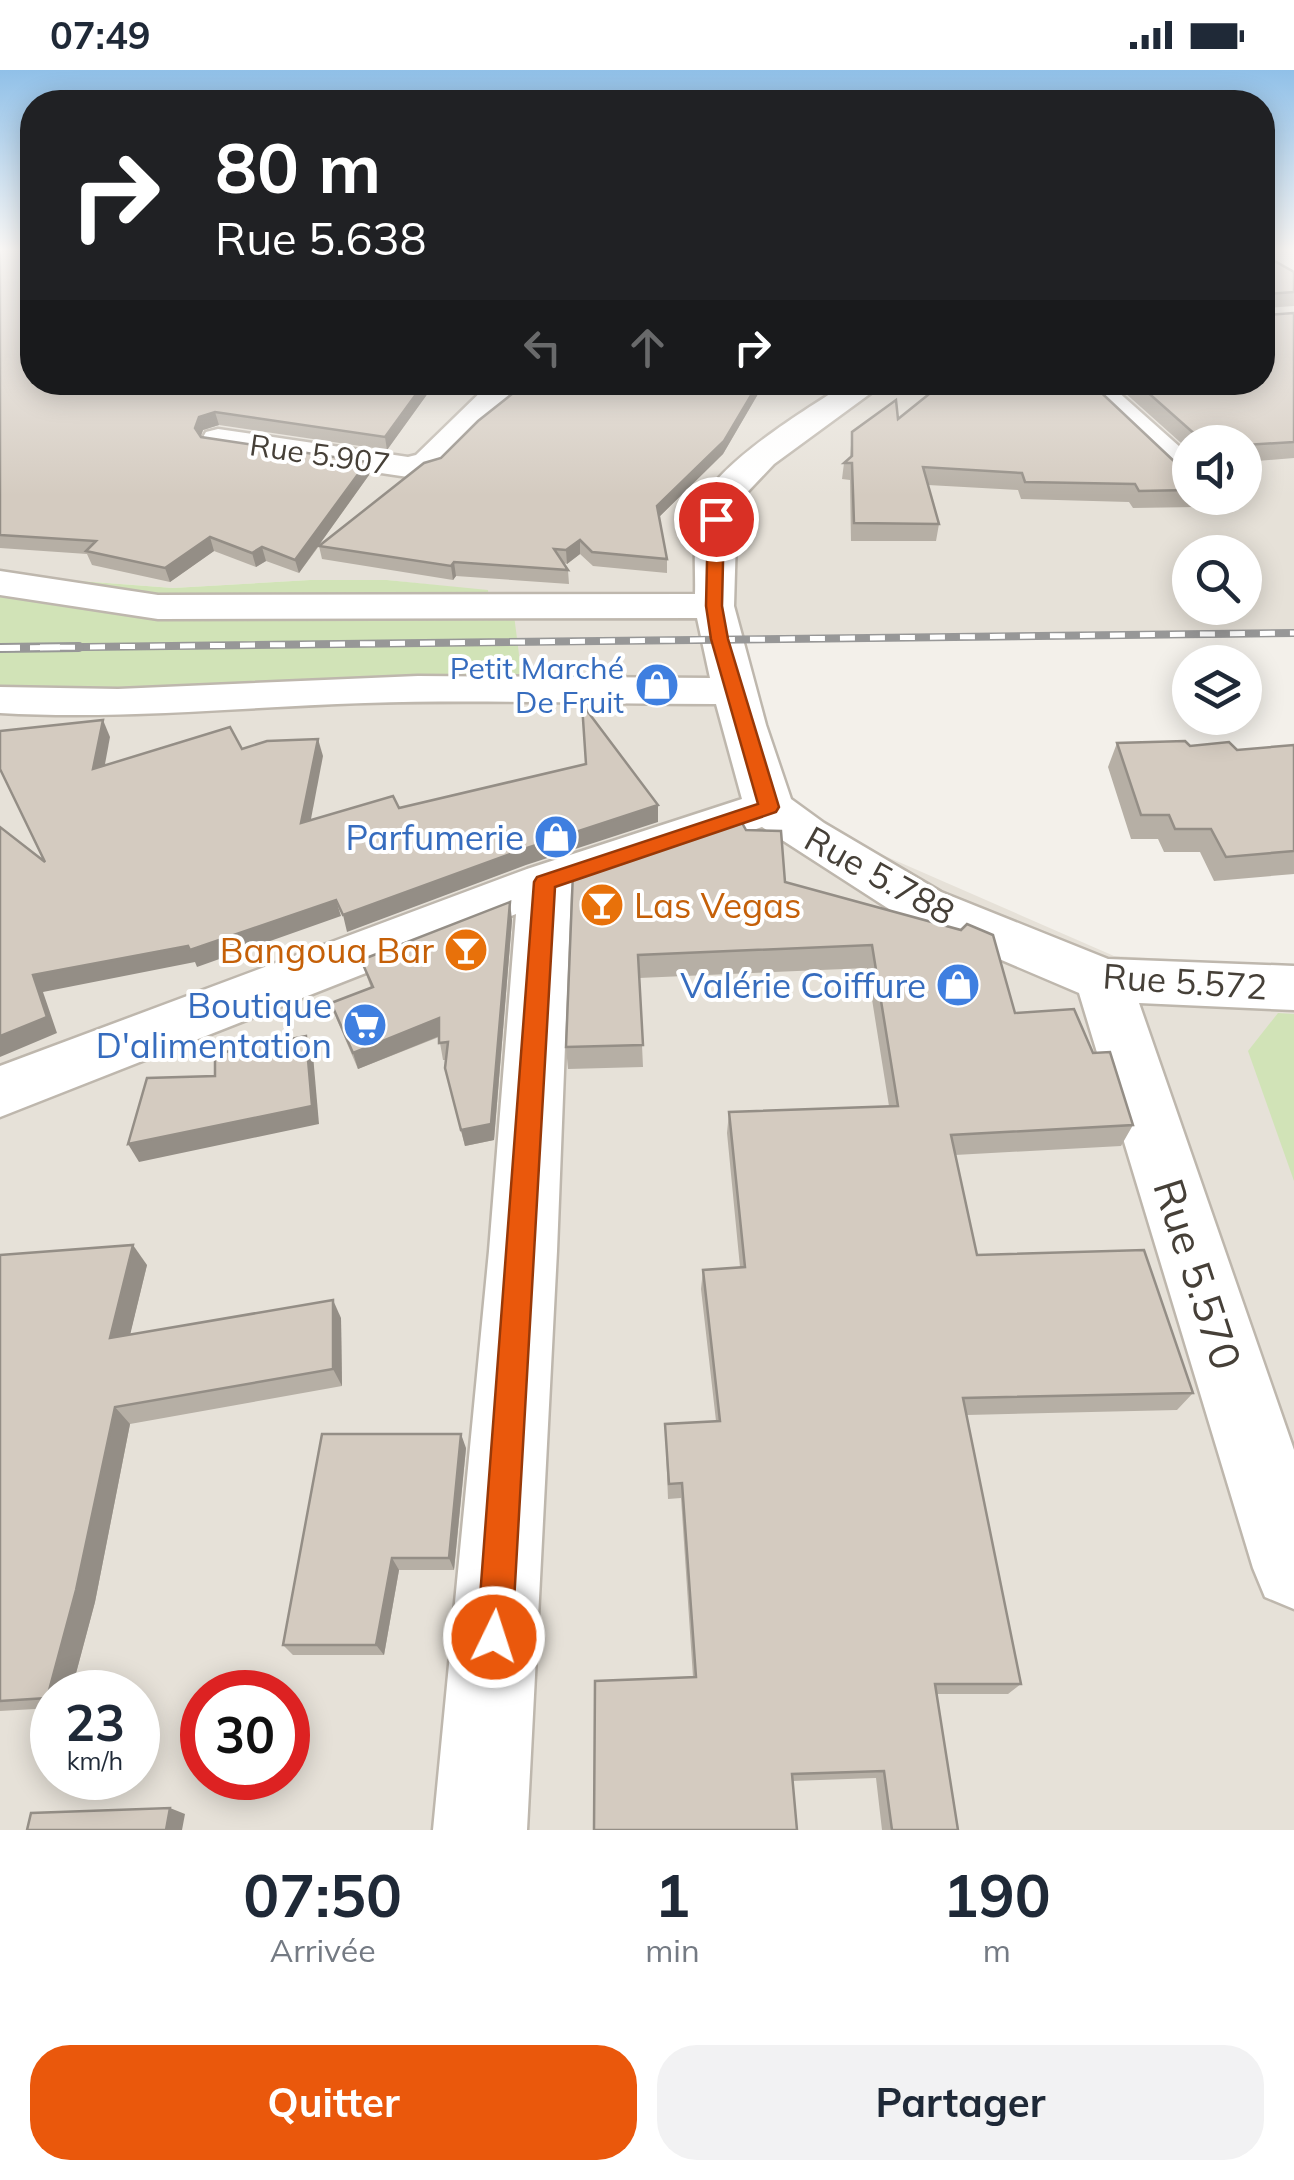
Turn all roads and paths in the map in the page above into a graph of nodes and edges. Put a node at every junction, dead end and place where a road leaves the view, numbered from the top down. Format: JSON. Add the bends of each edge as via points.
{"nodes":[{"id":1,"x":496,"y":395,"type":"edge"},
{"id":2,"x":850,"y":395,"type":"edge"},
{"id":3,"x":1103,"y":395,"type":"edge"},
{"id":4,"x":218,"y":439,"type":"edge"},
{"id":5,"x":1172,"y":458,"type":"edge"},
{"id":6,"x":0,"y":583,"type":"edge"},
{"id":7,"x":714,"y":606,"type":"junction"},
{"id":8,"x":733,"y":691,"type":"junction"},
{"id":9,"x":0,"y":700,"type":"edge"},
{"id":10,"x":769,"y":807,"type":"junction"},
{"id":11,"x":544,"y":882,"type":"junction"},
{"id":12,"x":1089,"y":975,"type":"junction"},
{"id":13,"x":1294,"y":988,"type":"edge"},
{"id":14,"x":0,"y":1092,"type":"edge"},
{"id":15,"x":1294,"y":1568,"type":"edge"},
{"id":16,"x":480,"y":1830,"type":"edge"}],
"edges":[{"from":1,"to":4,"type":"street","name":"Rue 5.907","via":[[428,462],[408,467]]},
{"from":2,"to":7,"type":"street","name":"Rue 5.788","via":[[801,426],[720,501]]},
{"from":3,"to":5,"type":"street"},
{"from":6,"to":7,"type":"street","via":[[158,607]]},
{"from":7,"to":8,"type":"street","name":"Rue 5.788"},
{"from":8,"to":9,"type":"street","via":[[315,692],[125,705]]},
{"from":8,"to":10,"type":"street","name":"Rue 5.788"},
{"from":10,"to":11,"type":"street"},
{"from":10,"to":12,"type":"street","name":"Rue 5.788","via":[[922,906]]},
{"from":11,"to":14,"type":"street"},
{"from":11,"to":16,"type":"street"},
{"from":12,"to":13,"type":"street","name":"Rue 5.572"},
{"from":12,"to":15,"type":"street","name":"Rue 5.570"}]}
